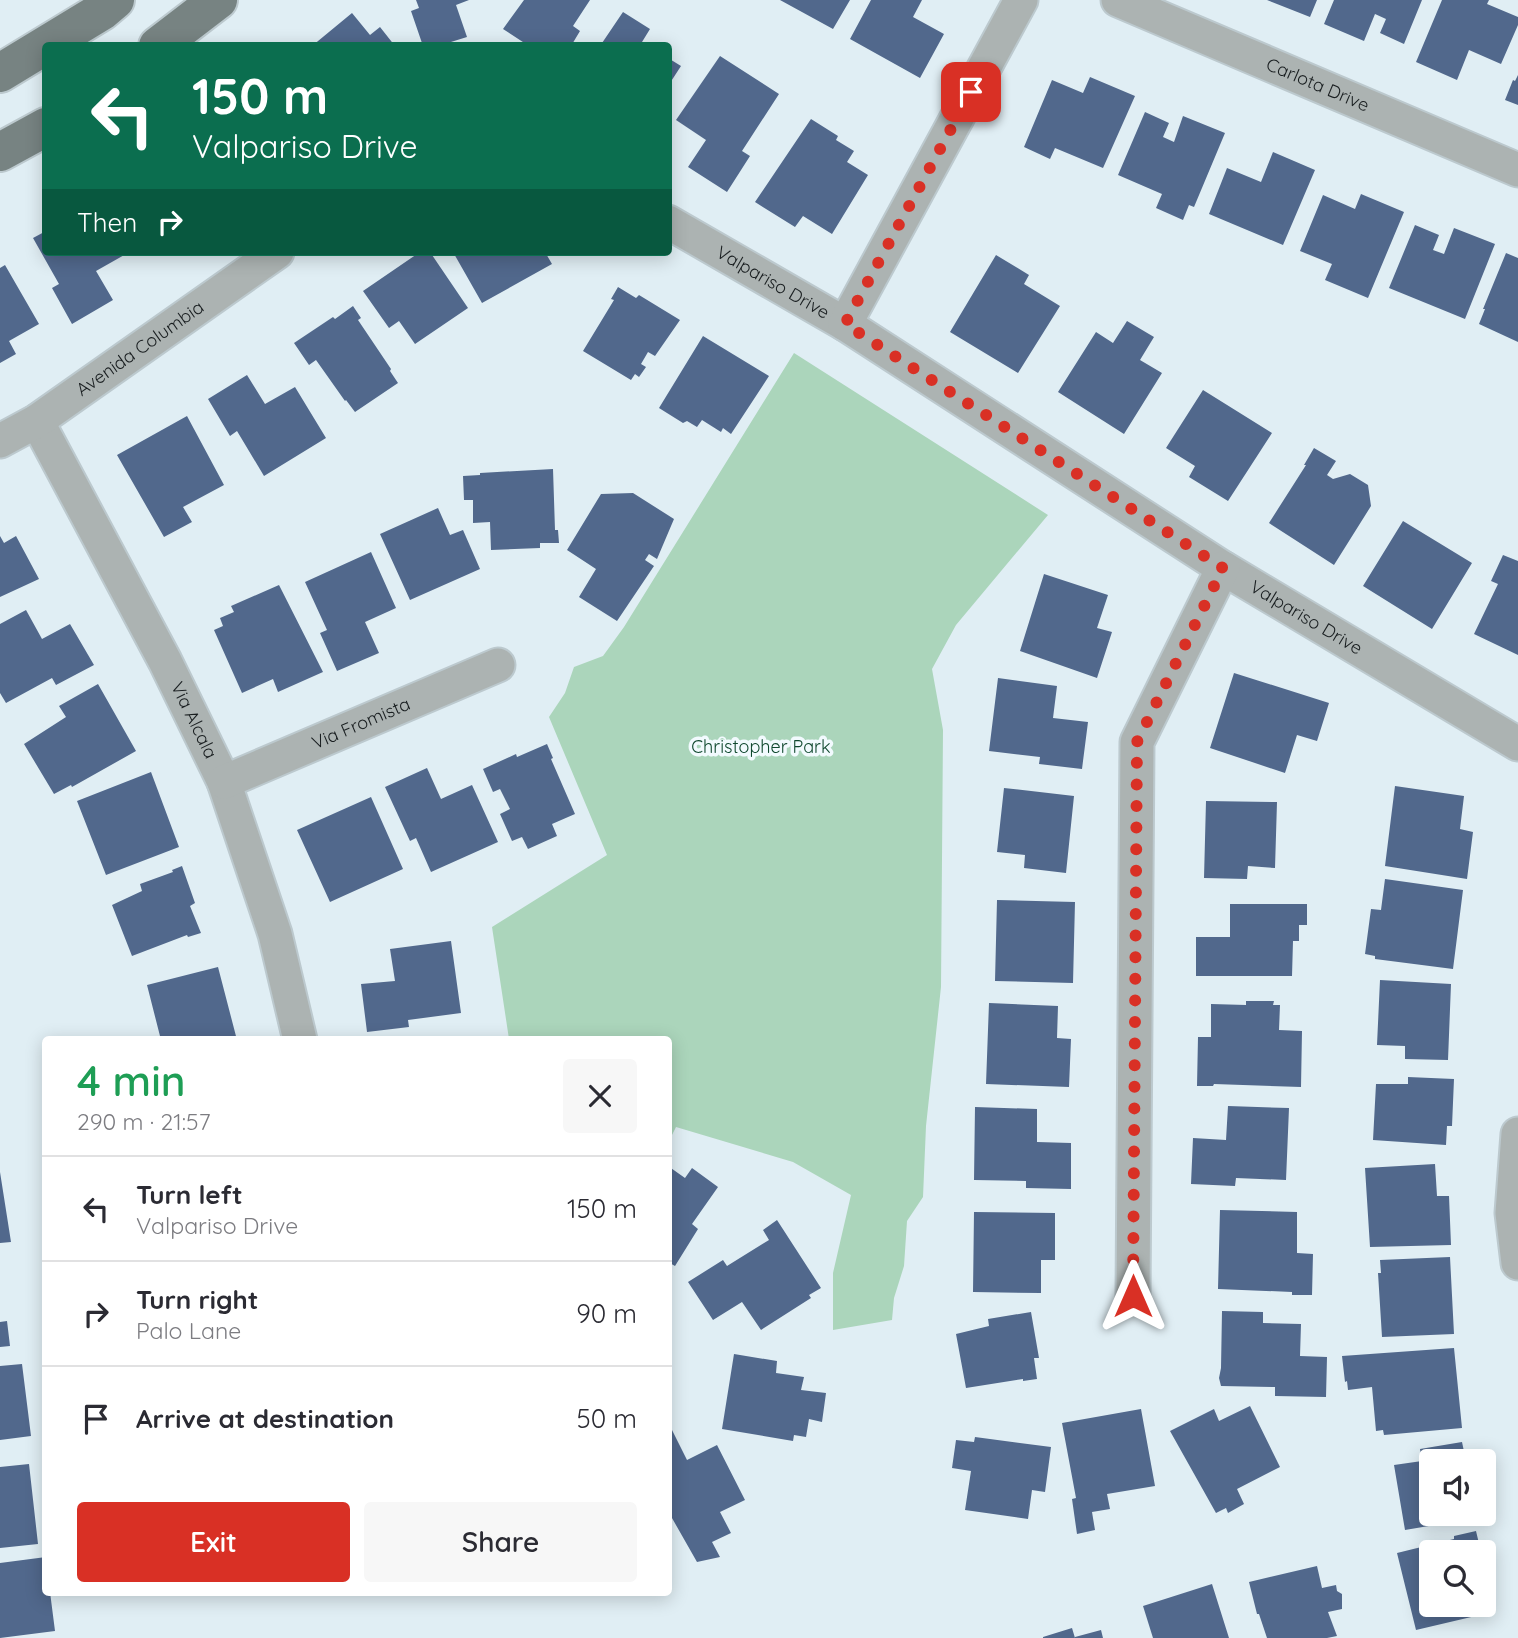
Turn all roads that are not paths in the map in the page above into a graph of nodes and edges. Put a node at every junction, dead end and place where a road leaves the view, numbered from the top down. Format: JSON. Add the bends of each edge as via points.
{"nodes":[{"id":1,"x":115,"y":0,"type":"edge"},
{"id":2,"x":218,"y":0,"type":"edge"},
{"id":3,"x":1021,"y":0,"type":"edge"},
{"id":4,"x":1118,"y":0,"type":"edge"},
{"id":5,"x":51,"y":42,"type":"edge"},
{"id":6,"x":163,"y":42,"type":"edge"},
{"id":7,"x":42,"y":47,"type":"edge"},
{"id":8,"x":0,"y":73,"type":"edge"},
{"id":9,"x":42,"y":129,"type":"edge"},
{"id":10,"x":0,"y":152,"type":"edge"},
{"id":11,"x":1518,"y":170,"type":"edge"},
{"id":12,"x":672,"y":224,"type":"edge"},
{"id":13,"x":271,"y":256,"type":"edge"},
{"id":14,"x":845,"y":324,"type":"junction"},
{"id":15,"x":37,"y":421,"type":"junction"},
{"id":16,"x":0,"y":440,"type":"edge"},
{"id":17,"x":1223,"y":568,"type":"junction"},
{"id":18,"x":498,"y":665,"type":"dead end"},
{"id":19,"x":1518,"y":744,"type":"edge"},
{"id":20,"x":224,"y":782,"type":"junction"},
{"id":21,"x":299,"y":1036,"type":"edge"},
{"id":22,"x":1518,"y":1134,"type":"edge"},
{"id":23,"x":1518,"y":1264,"type":"edge"},
{"id":24,"x":1133,"y":1296,"type":"dead end"}],
"edges":[{"from":1,"to":5,"type":"main road"},
{"from":2,"to":6,"type":"main road"},
{"from":3,"to":14,"type":"street"},
{"from":4,"to":11,"type":"street","name":"Carlota Drive"},
{"from":7,"to":8,"type":"main road"},
{"from":9,"to":10,"type":"main road"},
{"from":12,"to":14,"type":"street","name":"Valpariso Drive"},
{"from":13,"to":15,"type":"street","name":"Avenida Columbia"},
{"from":14,"to":17,"type":"street","name":"Valpariso Drive"},
{"from":15,"to":16,"type":"street","name":"Avenida Columbia"},
{"from":15,"to":20,"type":"street","name":"Via Alcala"},
{"from":17,"to":19,"type":"street","name":"Valpariso Drive"},
{"from":17,"to":24,"type":"street","via":[[1137,742]]},
{"from":18,"to":20,"type":"street","name":"Via Fromista"},
{"from":20,"to":21,"type":"street","name":"Via Alcala","via":[[275,934]]},
{"from":22,"to":23,"type":"street","via":[[1512,1213]]}]}
